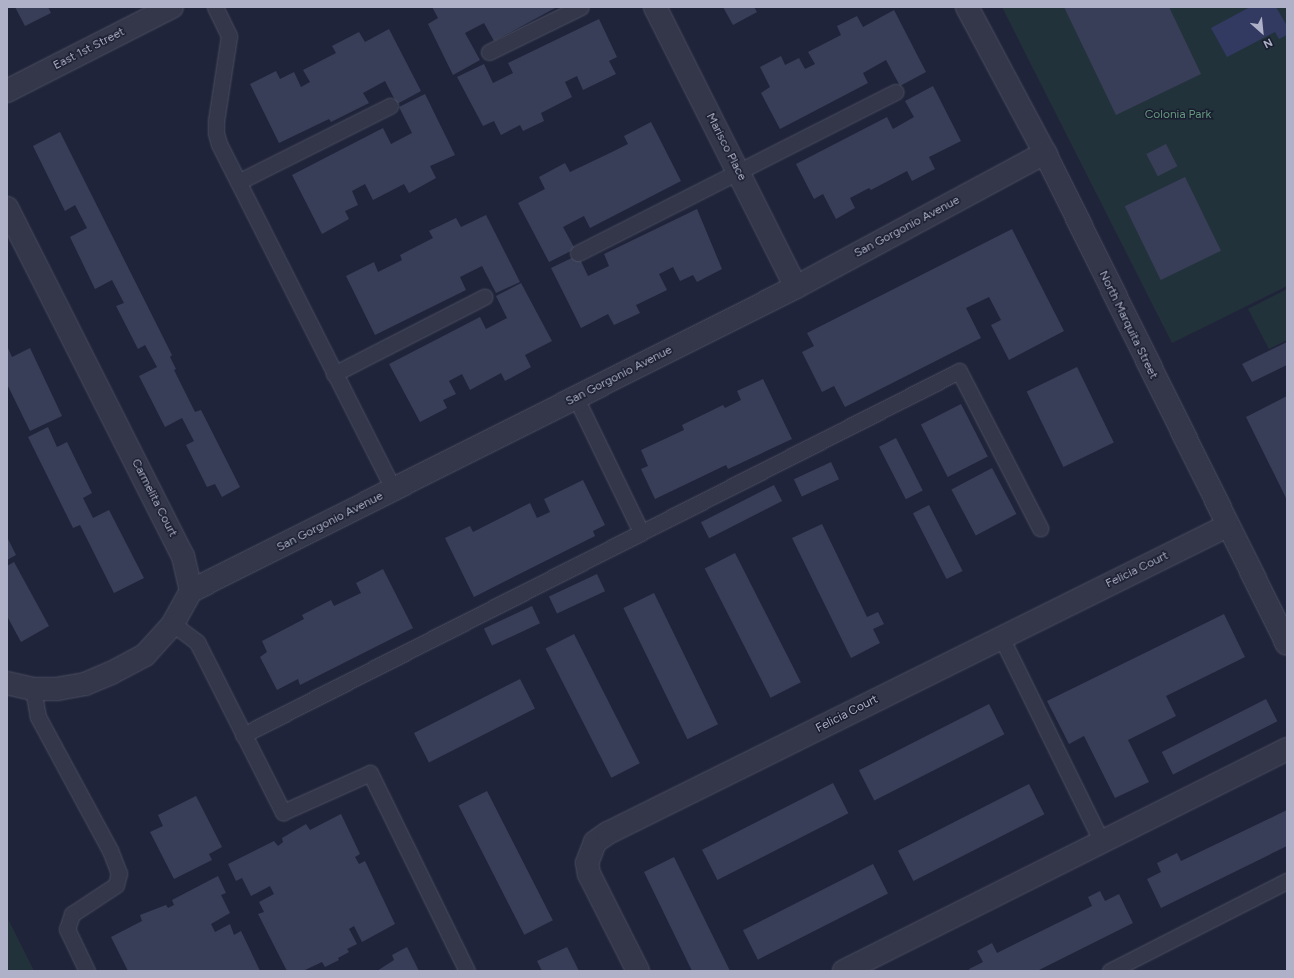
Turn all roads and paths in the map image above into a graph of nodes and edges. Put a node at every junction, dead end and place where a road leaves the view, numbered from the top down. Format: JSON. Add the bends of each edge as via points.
{"nodes":[{"id":1,"x":172,"y":7,"type":"edge"},
{"id":2,"x":215,"y":7,"type":"edge"},
{"id":3,"x":581,"y":7,"type":"edge"},
{"id":4,"x":655,"y":7,"type":"edge"},
{"id":5,"x":967,"y":7,"type":"edge"},
{"id":6,"x":489,"y":52,"type":"dead end"},
{"id":7,"x":7,"y":91,"type":"edge"},
{"id":8,"x":896,"y":92,"type":"dead end"},
{"id":9,"x":390,"y":106,"type":"dead end"},
{"id":10,"x":1045,"y":153,"type":"junction"},
{"id":11,"x":738,"y":171,"type":"junction"},
{"id":12,"x":238,"y":182,"type":"junction"},
{"id":13,"x":7,"y":208,"type":"edge"},
{"id":14,"x":578,"y":253,"type":"dead end"},
{"id":15,"x":796,"y":287,"type":"junction"},
{"id":16,"x":484,"y":297,"type":"dead end"},
{"id":17,"x":334,"y":374,"type":"junction"},
{"id":18,"x":576,"y":398,"type":"junction"},
{"id":19,"x":394,"y":490,"type":"junction"},
{"id":20,"x":1227,"y":526,"type":"junction"},
{"id":21,"x":1040,"y":528,"type":"dead end"},
{"id":22,"x":641,"y":532,"type":"junction"},
{"id":23,"x":191,"y":591,"type":"junction"},
{"id":24,"x":173,"y":624,"type":"junction"},
{"id":25,"x":1001,"y":637,"type":"junction"},
{"id":26,"x":1287,"y":644,"type":"edge"},
{"id":27,"x":7,"y":683,"type":"edge"},
{"id":28,"x":33,"y":689,"type":"junction"},
{"id":29,"x":243,"y":735,"type":"junction"},
{"id":30,"x":1287,"y":749,"type":"edge"},
{"id":31,"x":1102,"y":842,"type":"junction"},
{"id":32,"x":1287,"y":881,"type":"edge"},
{"id":33,"x":87,"y":971,"type":"edge"},
{"id":34,"x":467,"y":971,"type":"edge"},
{"id":35,"x":638,"y":971,"type":"edge"},
{"id":36,"x":844,"y":971,"type":"edge"},
{"id":37,"x":1110,"y":971,"type":"edge"}],
"edges":[{"from":1,"to":7,"type":"street","name":"East 1st Street"},
{"from":2,"to":12,"type":"lane","via":[[229,36],[216,133]]},
{"from":3,"to":6,"type":"lane"},
{"from":4,"to":11,"type":"street","name":"Marisco Place"},
{"from":5,"to":10,"type":"street","name":"North Marquita Street"},
{"from":8,"to":11,"type":"lane"},
{"from":9,"to":12,"type":"lane"},
{"from":10,"to":15,"type":"street","name":"San Gorgonio Avenue"},
{"from":10,"to":20,"type":"street","name":"North Marquita Street"},
{"from":11,"to":14,"type":"lane"},
{"from":11,"to":15,"type":"street","name":"Marisco Place"},
{"from":12,"to":17,"type":"lane"},
{"from":13,"to":23,"type":"street","name":"Carmelita Court","via":[[183,556]]},
{"from":15,"to":18,"type":"street","name":"San Gorgonio Avenue"},
{"from":16,"to":17,"type":"lane"},
{"from":17,"to":19,"type":"lane"},
{"from":18,"to":19,"type":"street","name":"San Gorgonio Avenue"},
{"from":18,"to":22,"type":"lane"},
{"from":19,"to":23,"type":"street","name":"San Gorgonio Avenue"},
{"from":20,"to":25,"type":"street","name":"Felicia Court"},
{"from":20,"to":26,"type":"street","name":"North Marquita Street"},
{"from":21,"to":22,"type":"lane","via":[[959,370]]},
{"from":22,"to":29,"type":"lane"},
{"from":23,"to":24,"type":"street"},
{"from":24,"to":28,"type":"street","via":[[145,655],[111,673],[85,684]]},
{"from":24,"to":29,"type":"lane","via":[[197,642]]},
{"from":25,"to":31,"type":"lane"},
{"from":25,"to":35,"type":"street","name":"Felicia Court","via":[[608,833],[595,842],[587,863],[589,874]]},
{"from":27,"to":28,"type":"street"},
{"from":28,"to":33,"type":"lane","via":[[38,717],[110,850],[119,873],[116,885],[72,914],[67,929]]},
{"from":29,"to":34,"type":"lane","via":[[283,812],[370,773]]},
{"from":30,"to":31,"type":"street"},
{"from":31,"to":36,"type":"street"},
{"from":32,"to":37,"type":"lane"}]}
